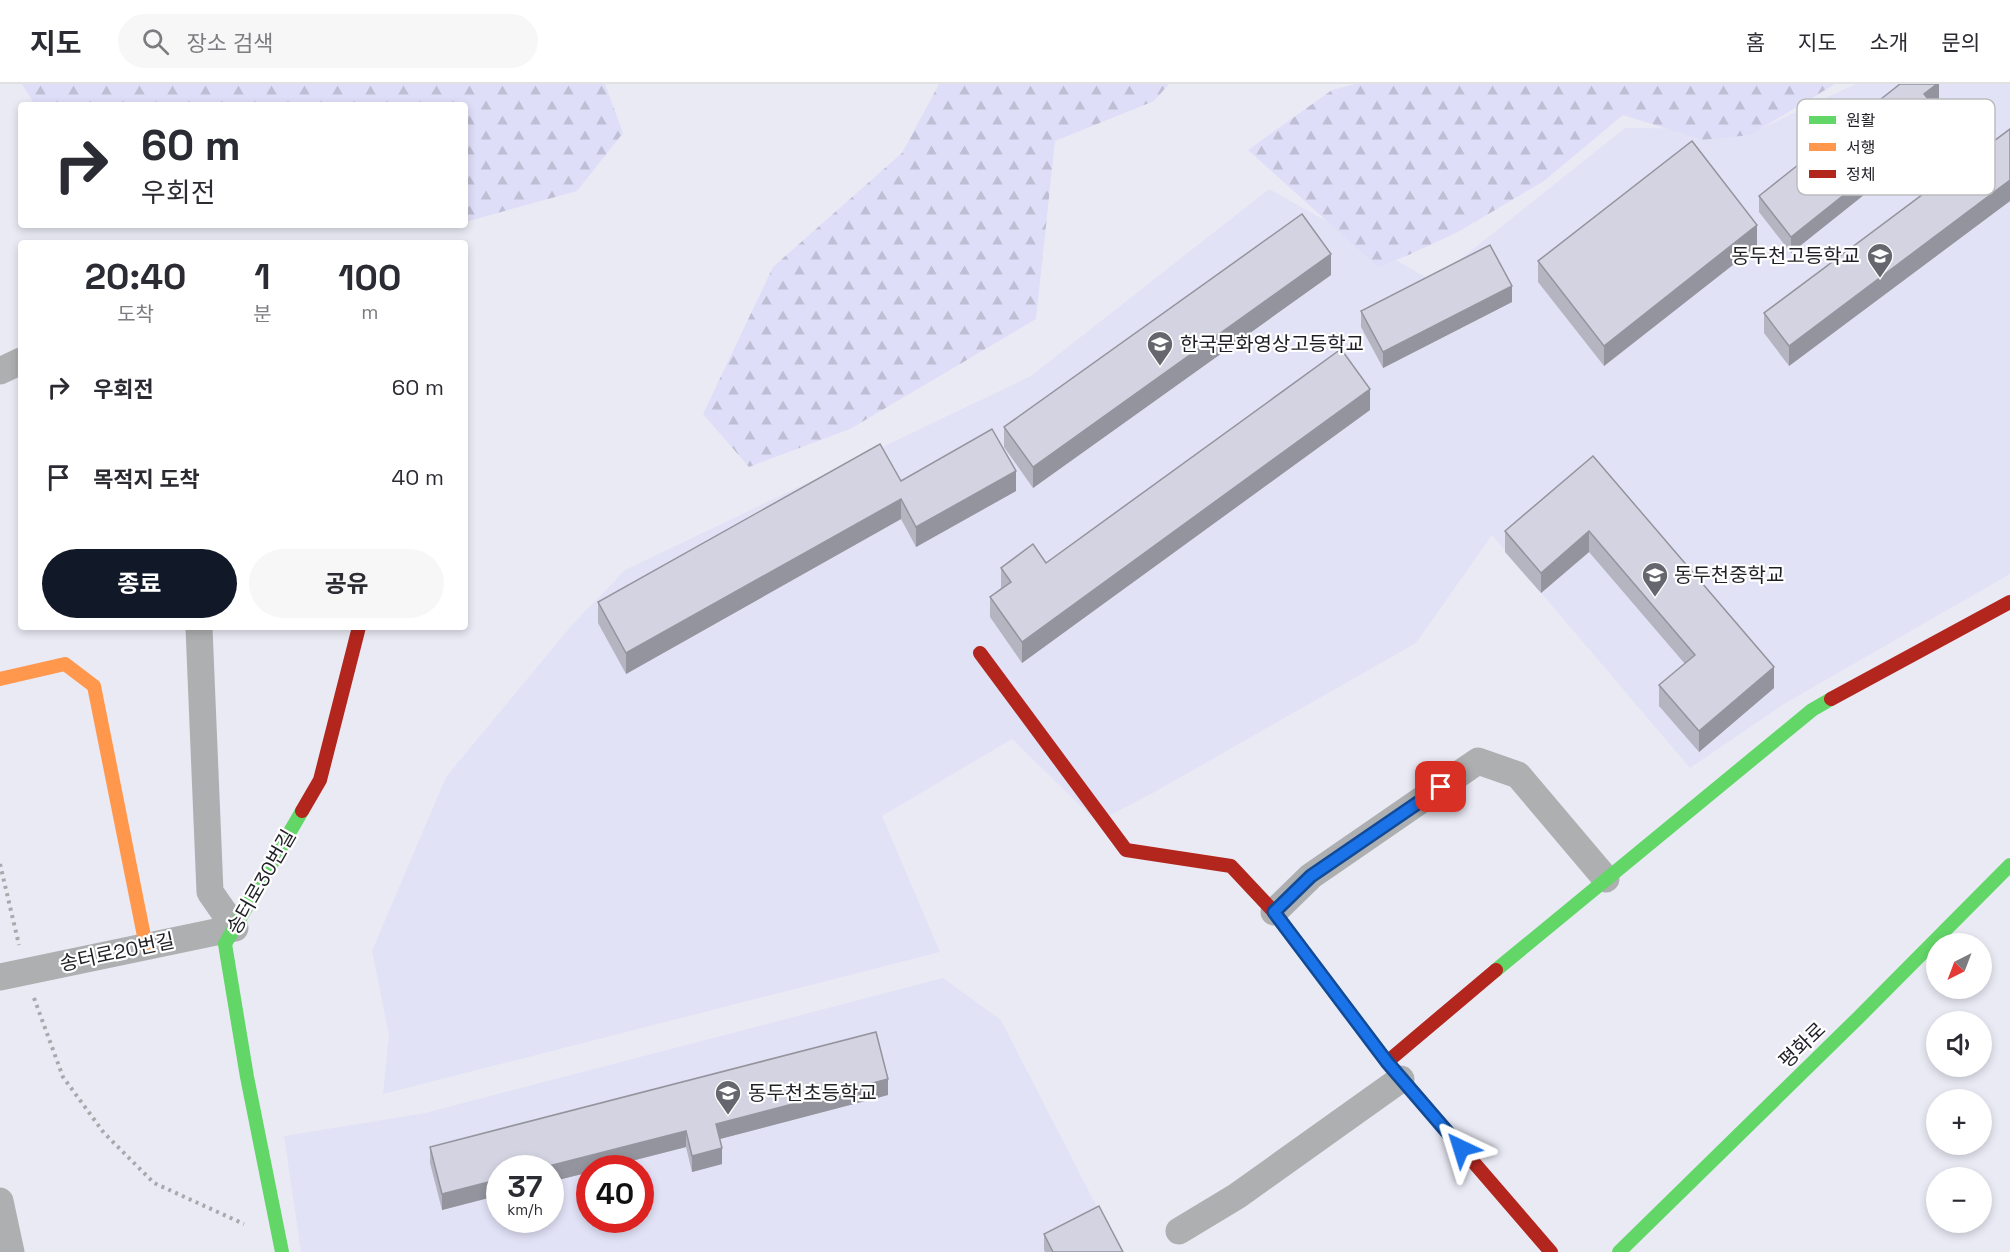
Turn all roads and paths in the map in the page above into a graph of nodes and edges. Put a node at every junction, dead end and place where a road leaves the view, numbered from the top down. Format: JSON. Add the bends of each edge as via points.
{"nodes":[{"id":1,"x":18,"y":362,"type":"edge"},
{"id":2,"x":0,"y":370,"type":"edge"},
{"id":3,"x":2010,"y":602,"type":"edge"},
{"id":4,"x":200,"y":630,"type":"edge"},
{"id":5,"x":358,"y":630,"type":"edge"},
{"id":6,"x":980,"y":652,"type":"dead end"},
{"id":7,"x":0,"y":679,"type":"edge"},
{"id":8,"x":0,"y":864,"type":"edge"},
{"id":9,"x":2010,"y":865,"type":"edge"},
{"id":10,"x":1606,"y":879,"type":"junction"},
{"id":11,"x":1274,"y":912,"type":"junction"},
{"id":12,"x":235,"y":928,"type":"junction"},
{"id":13,"x":146,"y":946,"type":"junction"},
{"id":14,"x":12,"y":974,"type":"edge"},
{"id":15,"x":1394,"y":1071,"type":"junction"},
{"id":16,"x":0,"y":1201,"type":"edge"},
{"id":17,"x":277,"y":1224,"type":"junction"},
{"id":18,"x":1179,"y":1231,"type":"dead end"},
{"id":19,"x":11,"y":1252,"type":"edge"},
{"id":20,"x":282,"y":1252,"type":"edge"},
{"id":21,"x":1551,"y":1252,"type":"edge"},
{"id":22,"x":1619,"y":1252,"type":"edge"}],
"edges":[{"from":1,"to":2,"type":"street"},
{"from":3,"to":10,"type":"street","via":[[1812,710]]},
{"from":4,"to":12,"type":"street","via":[[210,892]]},
{"from":5,"to":12,"type":"street","name":"송터로30번길","via":[[320,780]]},
{"from":6,"to":11,"type":"street","via":[[1126,850],[1231,866]]},
{"from":7,"to":13,"type":"street","via":[[65,664],[94,686]]},
{"from":8,"to":14,"type":"path"},
{"from":9,"to":22,"type":"street","name":"평화로"},
{"from":10,"to":11,"type":"street","via":[[1518,775],[1478,761],[1311,876]]},
{"from":10,"to":15,"type":"street"},
{"from":11,"to":15,"type":"street"},
{"from":12,"to":13,"type":"street","name":"송터로20번길"},
{"from":12,"to":17,"type":"street","name":"송터로30번길","via":[[225,945]]},
{"from":13,"to":14,"type":"street","name":"송터로20번길"},
{"from":14,"to":17,"type":"path","via":[[63,1077],[104,1133],[154,1183],[243,1224]]},
{"from":15,"to":18,"type":"street","via":[[1238,1196]]},
{"from":15,"to":21,"type":"street"},
{"from":16,"to":19,"type":"street"},
{"from":17,"to":20,"type":"street","name":"송터로30번길"}]}
